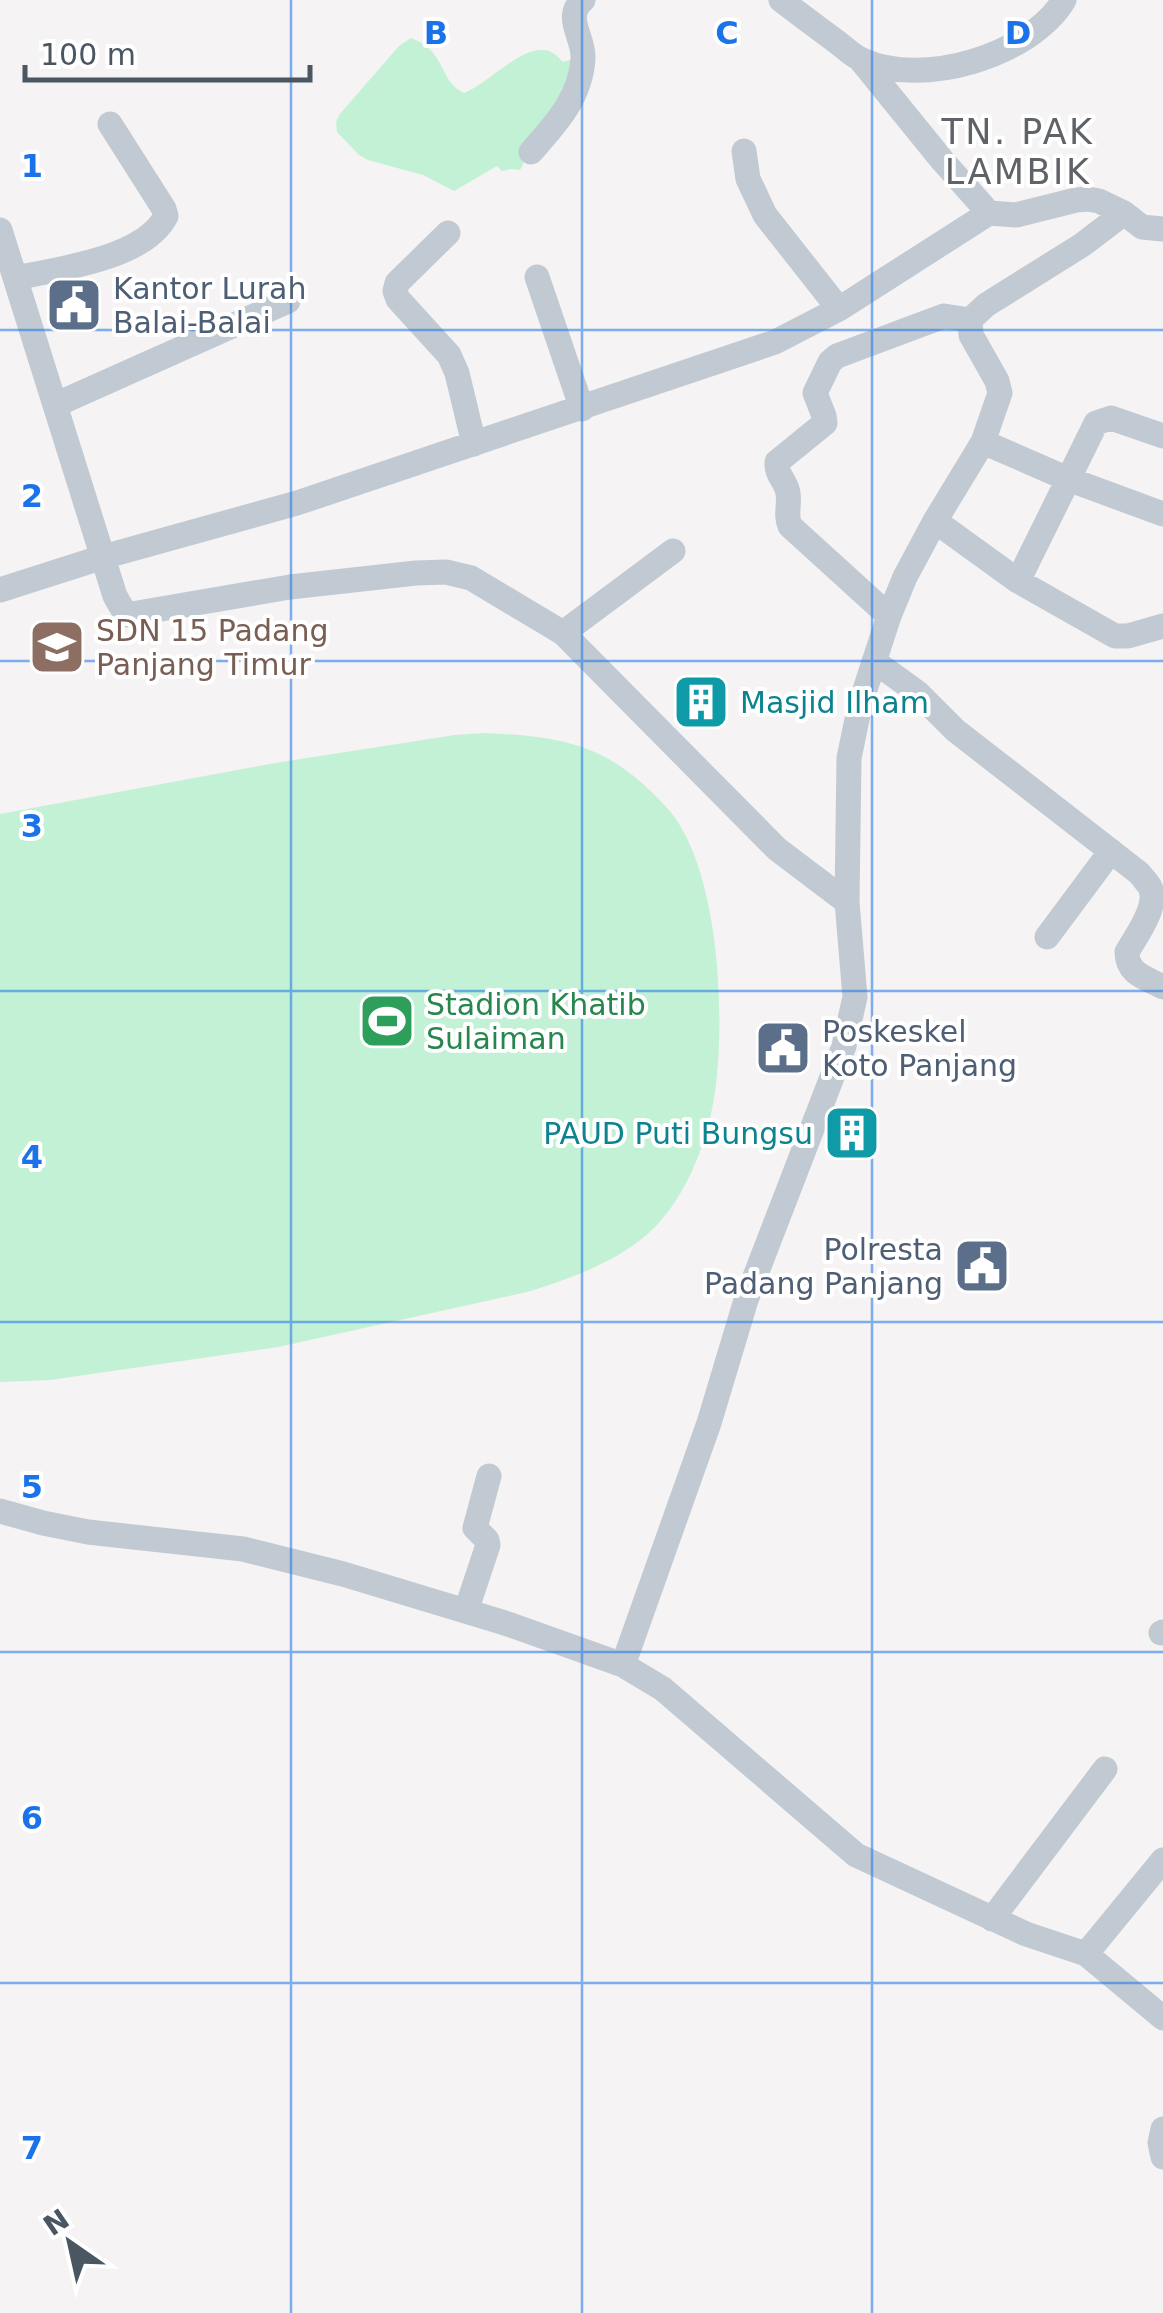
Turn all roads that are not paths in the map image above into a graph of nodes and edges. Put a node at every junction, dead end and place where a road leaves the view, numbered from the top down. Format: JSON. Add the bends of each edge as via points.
{"nodes":[{"id":1,"x":582,"y":0,"type":"edge"},
{"id":2,"x":781,"y":0,"type":"edge"},
{"id":3,"x":1064,"y":0,"type":"edge"},
{"id":4,"x":860,"y":60,"type":"junction"},
{"id":5,"x":110,"y":124,"type":"dead end"},
{"id":6,"x":531,"y":152,"type":"dead end"},
{"id":7,"x":744,"y":152,"type":"dead end"},
{"id":8,"x":989,"y":213,"type":"junction"},
{"id":9,"x":1124,"y":213,"type":"junction"},
{"id":10,"x":1163,"y":229,"type":"edge"},
{"id":11,"x":0,"y":230,"type":"edge"},
{"id":12,"x":448,"y":233,"type":"dead end"},
{"id":13,"x":537,"y":277,"type":"dead end"},
{"id":14,"x":15,"y":278,"type":"junction"},
{"id":15,"x":288,"y":301,"type":"dead end"},
{"id":16,"x":839,"y":309,"type":"junction"},
{"id":17,"x":970,"y":320,"type":"junction"},
{"id":18,"x":55,"y":405,"type":"junction"},
{"id":19,"x":582,"y":408,"type":"junction"},
{"id":20,"x":1163,"y":436,"type":"edge"},
{"id":21,"x":983,"y":442,"type":"junction"},
{"id":22,"x":474,"y":444,"type":"junction"},
{"id":23,"x":1068,"y":479,"type":"junction"},
{"id":24,"x":1163,"y":514,"type":"edge"},
{"id":25,"x":935,"y":521,"type":"junction"},
{"id":26,"x":673,"y":550,"type":"dead end"},
{"id":27,"x":103,"y":557,"type":"junction"},
{"id":28,"x":1018,"y":581,"type":"junction"},
{"id":29,"x":0,"y":590,"type":"edge"},
{"id":30,"x":888,"y":616,"type":"junction"},
{"id":31,"x":1163,"y":626,"type":"edge"},
{"id":32,"x":564,"y":633,"type":"junction"},
{"id":33,"x":874,"y":660,"type":"junction"},
{"id":34,"x":1111,"y":851,"type":"junction"},
{"id":35,"x":848,"y":902,"type":"junction"},
{"id":36,"x":1047,"y":937,"type":"dead end"},
{"id":37,"x":1163,"y":987,"type":"edge"},
{"id":38,"x":489,"y":1476,"type":"dead end"},
{"id":39,"x":0,"y":1510,"type":"edge"},
{"id":40,"x":466,"y":1611,"type":"junction"},
{"id":41,"x":623,"y":1664,"type":"junction"},
{"id":42,"x":1105,"y":1769,"type":"dead end"},
{"id":43,"x":1163,"y":1860,"type":"edge"},
{"id":44,"x":992,"y":1919,"type":"junction"},
{"id":45,"x":1086,"y":1954,"type":"junction"},
{"id":46,"x":1163,"y":2018,"type":"edge"},
{"id":47,"x":1163,"y":2128,"type":"edge"},
{"id":48,"x":1163,"y":2156,"type":"edge"}],
"edges":[{"from":1,"to":6,"type":"street","via":[[574,11],[583,53],[576,90]]},
{"from":2,"to":4,"type":"street"},
{"from":3,"to":4,"type":"street","via":[[1034,33],[964,62],[896,71]]},
{"from":4,"to":8,"type":"street"},
{"from":5,"to":14,"type":"street","via":[[164,209],[163,222],[106,258]]},
{"from":7,"to":16,"type":"street","via":[[748,179],[766,215]]},
{"from":8,"to":9,"type":"street","via":[[1016,215],[1088,199]]},
{"from":8,"to":16,"type":"street"},
{"from":9,"to":10,"type":"street","via":[[1142,226]]},
{"from":9,"to":17,"type":"street"},
{"from":11,"to":14,"type":"street"},
{"from":12,"to":22,"type":"street","via":[[395,291],[449,356]]},
{"from":13,"to":19,"type":"street"},
{"from":14,"to":18,"type":"street"},
{"from":15,"to":18,"type":"street"},
{"from":16,"to":19,"type":"street","via":[[775,342]]},
{"from":17,"to":21,"type":"street","via":[[971,335],[1000,387]]},
{"from":17,"to":30,"type":"street","via":[[944,316],[836,356],[814,394],[825,423],[777,462],[790,526]]},
{"from":18,"to":27,"type":"street"},
{"from":19,"to":22,"type":"street"},
{"from":20,"to":23,"type":"street","via":[[1102,420]]},
{"from":21,"to":23,"type":"street"},
{"from":21,"to":25,"type":"street"},
{"from":22,"to":27,"type":"street"},
{"from":23,"to":24,"type":"street"},
{"from":23,"to":28,"type":"street"},
{"from":25,"to":28,"type":"street"},
{"from":25,"to":30,"type":"street"},
{"from":26,"to":32,"type":"street"},
{"from":27,"to":29,"type":"street"},
{"from":27,"to":32,"type":"street","via":[[126,615],[290,587],[446,572],[471,578]]},
{"from":28,"to":31,"type":"street","via":[[1115,636]]},
{"from":30,"to":33,"type":"street"},
{"from":32,"to":35,"type":"street","via":[[776,850]]},
{"from":33,"to":34,"type":"street"},
{"from":33,"to":35,"type":"street","via":[[848,758]]},
{"from":34,"to":36,"type":"street"},
{"from":34,"to":37,"type":"street","via":[[1150,886],[1150,908],[1128,952],[1129,965]]},
{"from":35,"to":41,"type":"street","via":[[855,996],[844,1046],[746,1300]]},
{"from":38,"to":40,"type":"street","via":[[474,1528],[488,1545]]},
{"from":39,"to":40,"type":"street","via":[[88,1532],[243,1549]]},
{"from":40,"to":41,"type":"street"},
{"from":41,"to":44,"type":"street","via":[[663,1690],[856,1855]]},
{"from":42,"to":44,"type":"street"},
{"from":43,"to":45,"type":"street"},
{"from":44,"to":45,"type":"street"},
{"from":45,"to":46,"type":"street"},
{"from":47,"to":48,"type":"street"}]}
